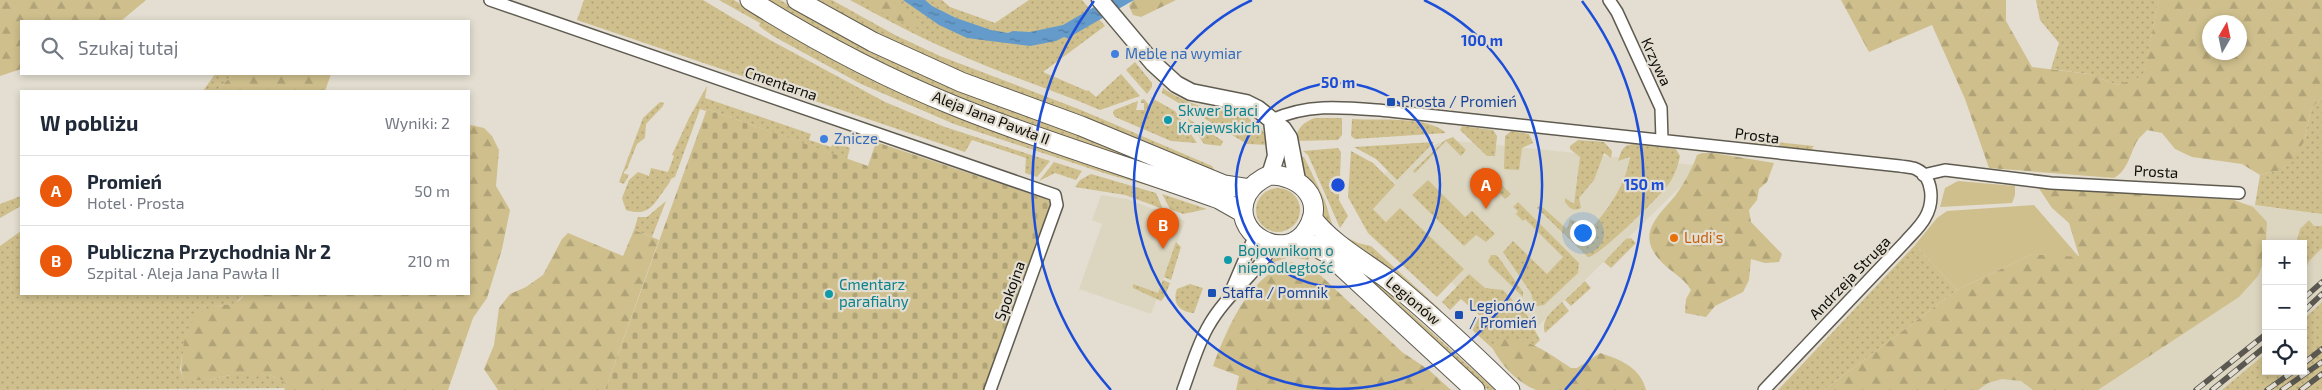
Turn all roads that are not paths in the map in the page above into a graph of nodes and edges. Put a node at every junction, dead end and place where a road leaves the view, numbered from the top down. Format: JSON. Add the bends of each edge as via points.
{"nodes":[{"id":1,"x":490,"y":0,"type":"edge"},
{"id":2,"x":750,"y":0,"type":"edge"},
{"id":3,"x":797,"y":0,"type":"edge"},
{"id":4,"x":1100,"y":0,"type":"edge"},
{"id":5,"x":1609,"y":0,"type":"edge"},
{"id":6,"x":1272,"y":120,"type":"junction"},
{"id":7,"x":1662,"y":140,"type":"junction"},
{"id":8,"x":1270,"y":175,"type":"junction"},
{"id":9,"x":1923,"y":175,"type":"junction"},
{"id":10,"x":1297,"y":180,"type":"junction"},
{"id":11,"x":1250,"y":188,"type":"junction"},
{"id":12,"x":2239,"y":193,"type":"dead end"},
{"id":13,"x":1058,"y":202,"type":"joint"},
{"id":14,"x":1242,"y":212,"type":"junction"},
{"id":15,"x":1312,"y":218,"type":"junction"},
{"id":16,"x":1255,"y":235,"type":"junction"},
{"id":17,"x":1301,"y":239,"type":"junction"},
{"id":18,"x":1274,"y":245,"type":"junction"},
{"id":19,"x":1226,"y":302,"type":"junction"},
{"id":20,"x":990,"y":390,"type":"edge"},
{"id":21,"x":1183,"y":390,"type":"edge"},
{"id":22,"x":1475,"y":390,"type":"edge"},
{"id":23,"x":1510,"y":390,"type":"edge"},
{"id":24,"x":1764,"y":390,"type":"edge"}],
"edges":[{"from":1,"to":13,"type":"street","name":"Cmentarna","via":[[1050,192]]},
{"from":2,"to":14,"type":"main road","name":"Aleja Jana Pawła II","via":[[854,60],[956,106],[1211,196]]},
{"from":3,"to":11,"type":"main road","name":"Aleja Jana Pawła II","via":[[873,42],[961,82],[1081,126],[1224,185]]},
{"from":4,"to":6,"type":"street","via":[[1153,63],[1176,84],[1191,92],[1246,103]]},
{"from":5,"to":7,"type":"street","name":"Krzywa","via":[[1662,108]]},
{"from":6,"to":7,"type":"street","name":"Prosta","via":[[1307,108],[1348,108]]},
{"from":6,"to":8,"type":"street","via":[[1276,156]]},
{"from":6,"to":10,"type":"street","via":[[1289,138]]},
{"from":7,"to":9,"type":"street","name":"Prosta","via":[[1900,166],[1915,169]]},
{"from":8,"to":10,"type":"main road"},
{"from":8,"to":11,"type":"main road"},
{"from":9,"to":12,"type":"street","name":"Prosta","via":[[1945,170],[2051,183]]},
{"from":9,"to":24,"type":"street","name":"Andrzeja Struga","via":[[1931,190],[1925,218]]},
{"from":10,"to":15,"type":"main road","via":[[1311,199]]},
{"from":11,"to":14,"type":"main road"},
{"from":13,"to":20,"type":"street","name":"Spokojna"},
{"from":14,"to":16,"type":"main road"},
{"from":15,"to":17,"type":"main road"},
{"from":15,"to":23,"type":"main road","name":"Legionów","via":[[1329,236],[1390,281],[1450,332]]},
{"from":16,"to":18,"type":"main road"},
{"from":16,"to":19,"type":"street"},
{"from":17,"to":18,"type":"main road","via":[[1287,245]]},
{"from":17,"to":22,"type":"main road","name":"Legionów","via":[[1326,253]]},
{"from":18,"to":19,"type":"street","via":[[1263,262]]},
{"from":19,"to":21,"type":"street","via":[[1209,325]]}]}
